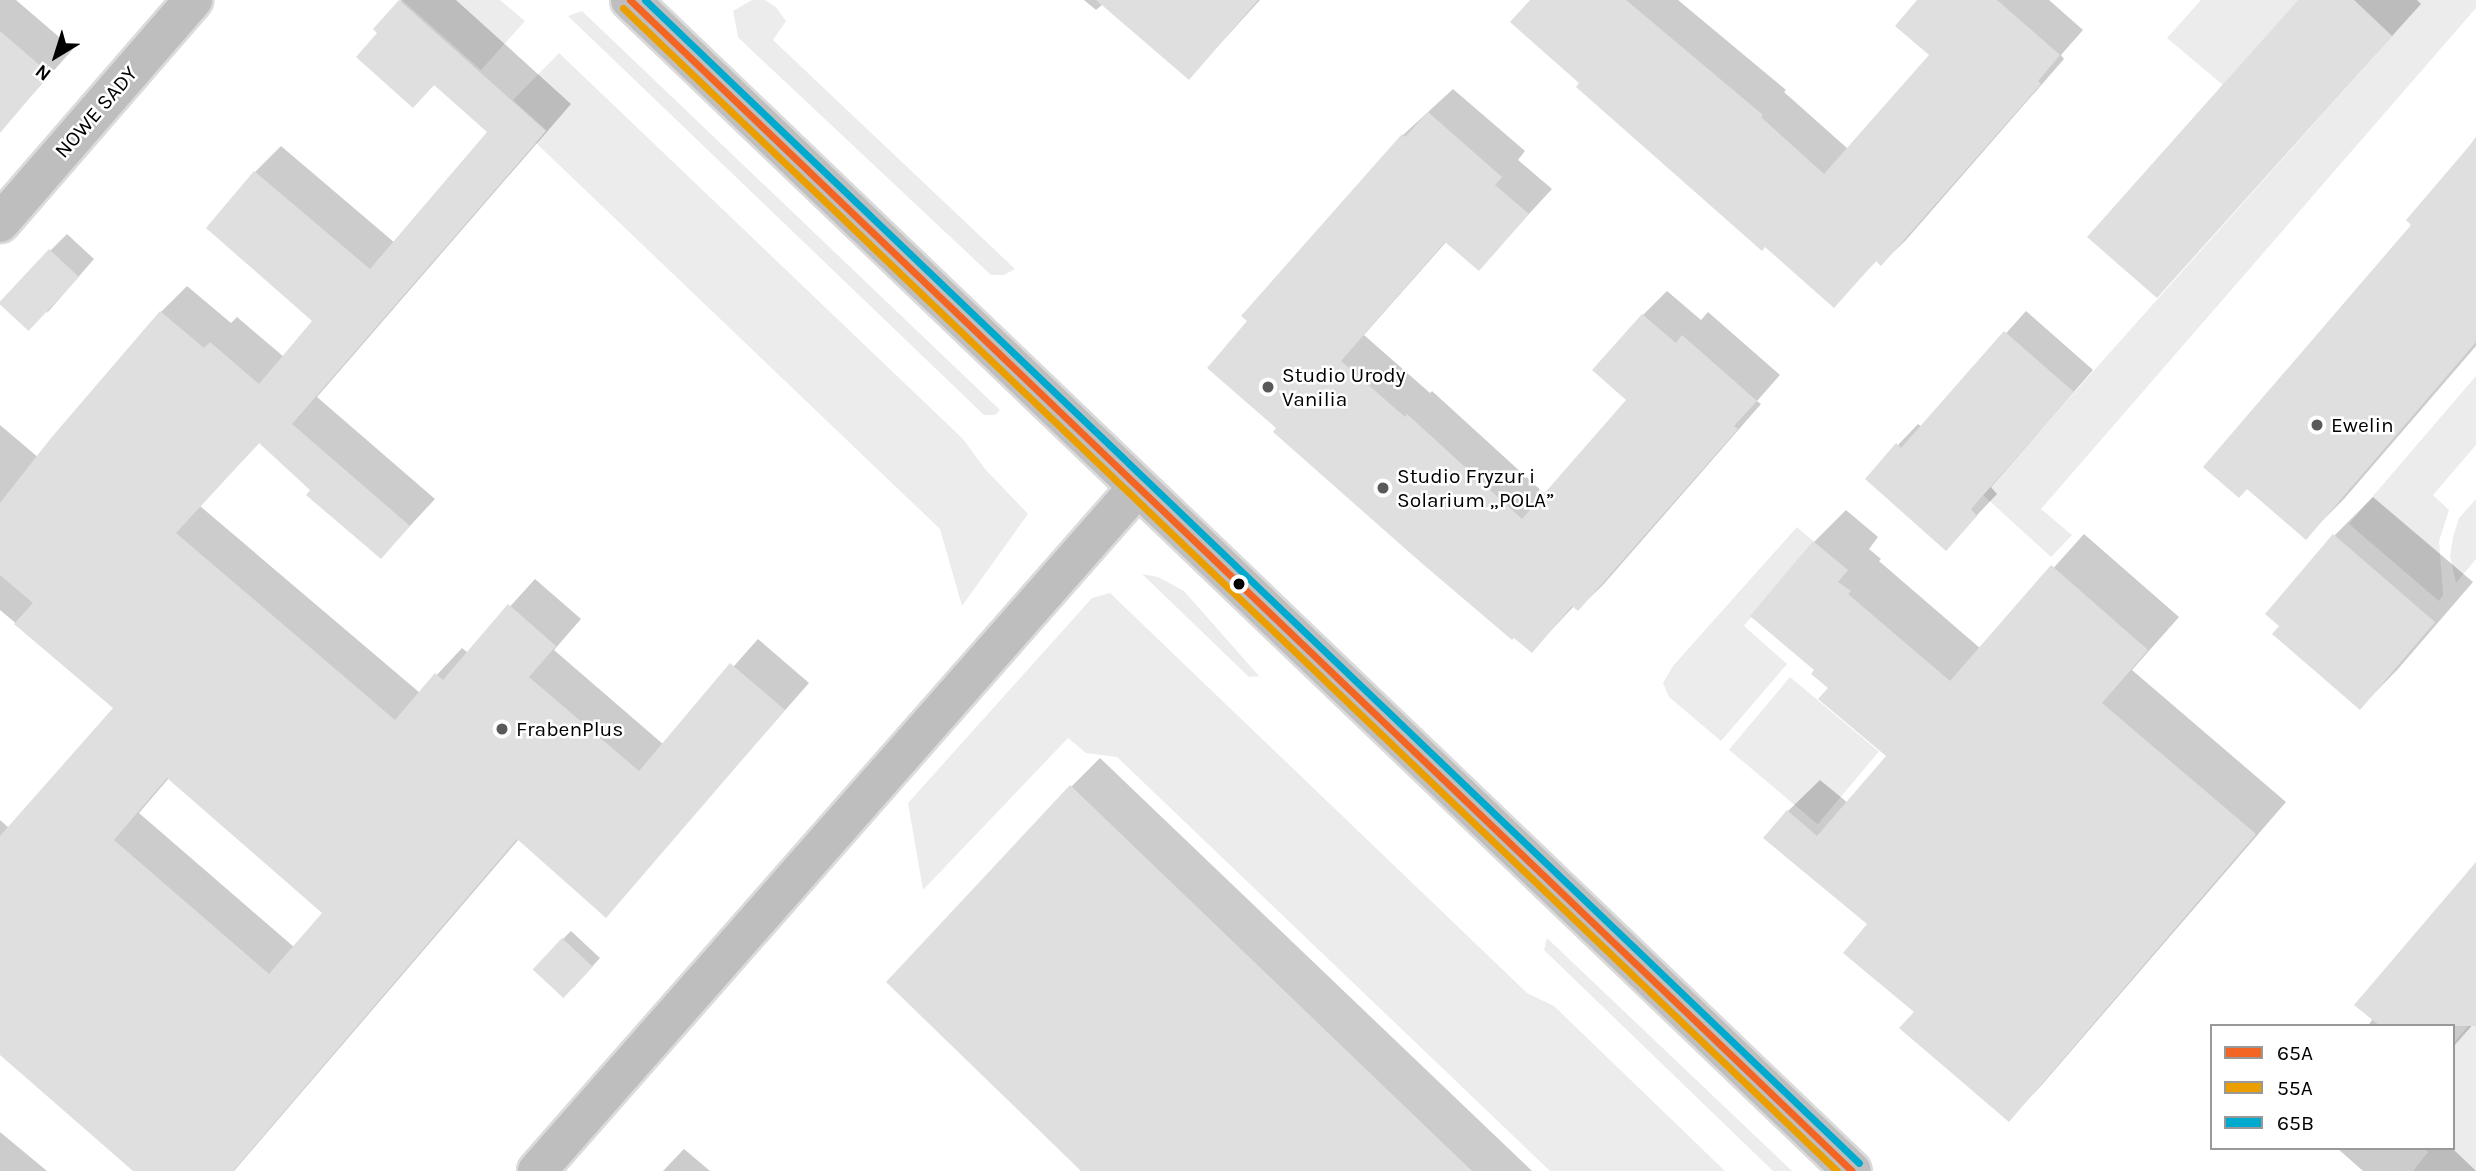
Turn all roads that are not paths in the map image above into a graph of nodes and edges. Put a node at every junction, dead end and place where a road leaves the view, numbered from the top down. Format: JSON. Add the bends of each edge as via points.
{"nodes":[{"id":1,"x":192,"y":0,"type":"edge"},
{"id":2,"x":631,"y":0,"type":"edge"},
{"id":3,"x":0,"y":223,"type":"edge"},
{"id":4,"x":1137,"y":488,"type":"junction"},
{"id":5,"x":537,"y":1171,"type":"edge"},
{"id":6,"x":1852,"y":1171,"type":"edge"}],
"edges":[{"from":1,"to":3,"type":"main road","name":"NOWE SADY"},
{"from":2,"to":4,"type":"main road"},
{"from":4,"to":5,"type":"main road"},
{"from":4,"to":6,"type":"main road"}]}
